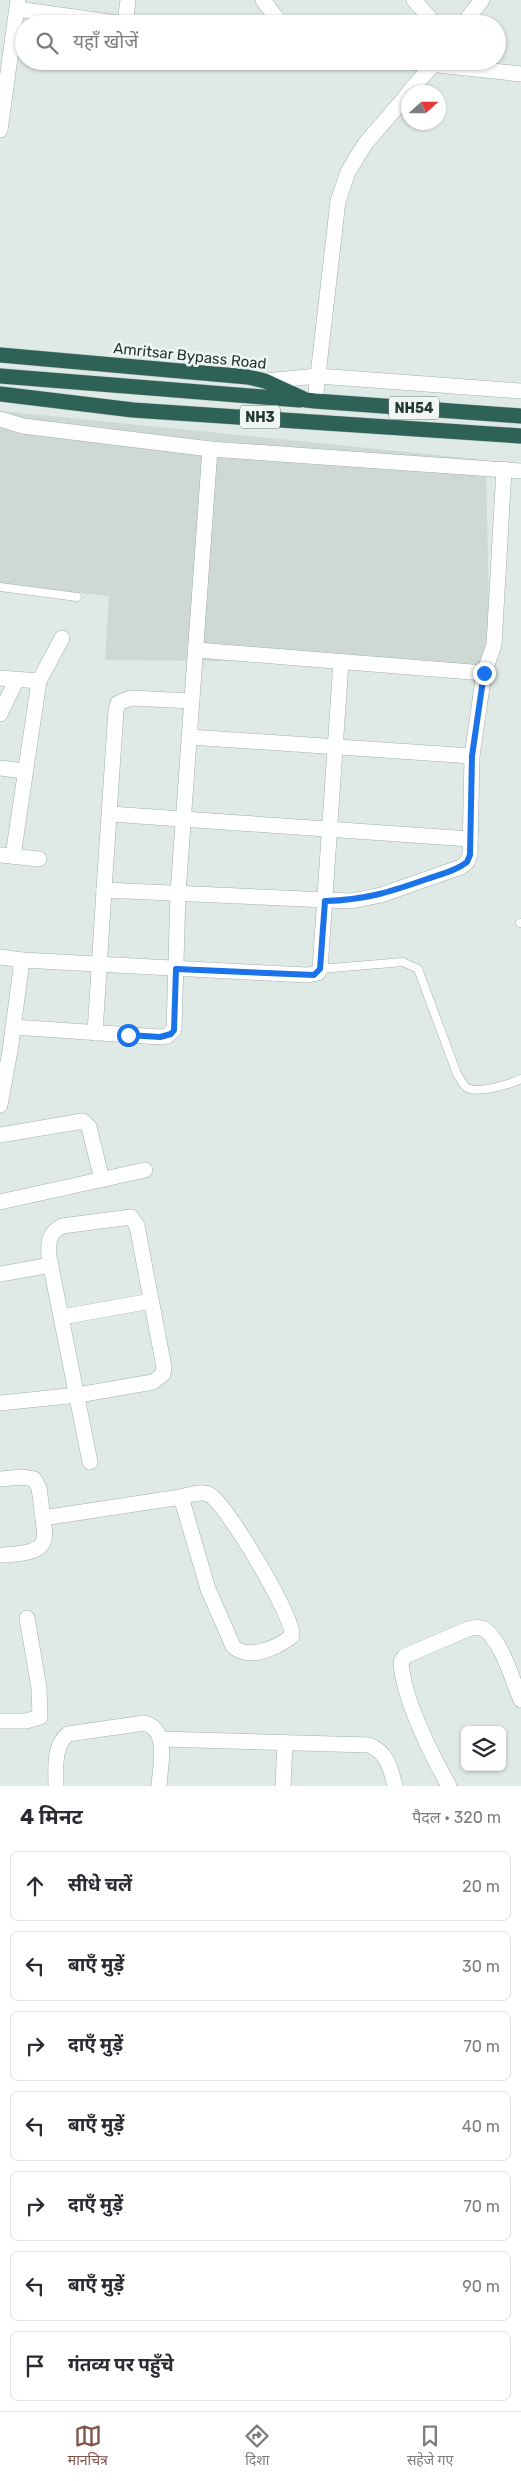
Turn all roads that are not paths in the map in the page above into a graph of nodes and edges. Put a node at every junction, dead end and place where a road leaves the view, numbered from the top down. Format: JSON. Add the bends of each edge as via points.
{"nodes":[{"id":1,"x":128,"y":0,"type":"edge"},
{"id":2,"x":263,"y":0,"type":"edge"},
{"id":3,"x":414,"y":0,"type":"edge"},
{"id":4,"x":482,"y":0,"type":"edge"},
{"id":5,"x":18,"y":5,"type":"edge"},
{"id":6,"x":74,"y":15,"type":"edge"},
{"id":7,"x":126,"y":15,"type":"edge"},
{"id":8,"x":274,"y":15,"type":"edge"},
{"id":9,"x":427,"y":15,"type":"edge"},
{"id":10,"x":470,"y":15,"type":"edge"},
{"id":11,"x":15,"y":21,"type":"edge"},
{"id":12,"x":429,"y":70,"type":"edge"},
{"id":13,"x":486,"y":70,"type":"edge"},
{"id":14,"x":521,"y":74,"type":"edge"},
{"id":15,"x":3,"y":85,"type":"edge"},
{"id":16,"x":416,"y":85,"type":"edge"},
{"id":17,"x":401,"y":102,"type":"edge"},
{"id":18,"x":0,"y":130,"type":"edge"},
{"id":19,"x":0,"y":355,"type":"edge"},
{"id":20,"x":0,"y":376,"type":"edge"},
{"id":21,"x":318,"y":376,"type":"junction"},
{"id":22,"x":265,"y":381,"type":"junction"},
{"id":23,"x":521,"y":391,"type":"edge"},
{"id":24,"x":0,"y":394,"type":"edge"},
{"id":25,"x":311,"y":401,"type":"junction"},
{"id":26,"x":521,"y":416,"type":"edge"},
{"id":27,"x":0,"y":419,"type":"edge"},
{"id":28,"x":521,"y":436,"type":"edge"},
{"id":29,"x":210,"y":449,"type":"junction"},
{"id":30,"x":504,"y":469,"type":"junction"},
{"id":31,"x":521,"y":470,"type":"edge"},
{"id":32,"x":0,"y":587,"type":"edge"},
{"id":33,"x":77,"y":597,"type":"dead end"},
{"id":34,"x":62,"y":638,"type":"dead end"},
{"id":35,"x":197,"y":650,"type":"junction"},
{"id":36,"x":341,"y":662,"type":"junction"},
{"id":37,"x":484,"y":673,"type":"junction"},
{"id":38,"x":0,"y":678,"type":"edge"},
{"id":39,"x":16,"y":680,"type":"junction"},
{"id":40,"x":40,"y":681,"type":"junction"},
{"id":41,"x":192,"y":701,"type":"junction"},
{"id":42,"x":0,"y":714,"type":"edge"},
{"id":43,"x":190,"y":737,"type":"junction"},
{"id":44,"x":334,"y":748,"type":"junction"},
{"id":45,"x":472,"y":756,"type":"junction"},
{"id":46,"x":0,"y":768,"type":"edge"},
{"id":47,"x":24,"y":771,"type":"junction"},
{"id":48,"x":110,"y":814,"type":"junction"},
{"id":49,"x":184,"y":819,"type":"junction"},
{"id":50,"x":329,"y":828,"type":"junction"},
{"id":51,"x":470,"y":839,"type":"junction"},
{"id":52,"x":6,"y":855,"type":"edge"},
{"id":53,"x":39,"y":859,"type":"dead end"},
{"id":54,"x":104,"y":890,"type":"junction"},
{"id":55,"x":178,"y":893,"type":"junction"},
{"id":56,"x":325,"y":901,"type":"junction"},
{"id":57,"x":0,"y":957,"type":"edge"},
{"id":58,"x":22,"y":960,"type":"junction"},
{"id":59,"x":99,"y":965,"type":"junction"},
{"id":60,"x":176,"y":969,"type":"junction"},
{"id":61,"x":320,"y":969,"type":"junction"},
{"id":62,"x":13,"y":1027,"type":"junction"},
{"id":63,"x":95,"y":1033,"type":"junction"},
{"id":64,"x":5,"y":1050,"type":"edge"},
{"id":65,"x":521,"y":1079,"type":"edge"},
{"id":66,"x":0,"y":1105,"type":"edge"},
{"id":67,"x":0,"y":1135,"type":"edge"},
{"id":68,"x":146,"y":1170,"type":"dead end"},
{"id":69,"x":102,"y":1180,"type":"junction"},
{"id":70,"x":0,"y":1202,"type":"edge"},
{"id":71,"x":51,"y":1265,"type":"junction"},
{"id":72,"x":0,"y":1274,"type":"edge"},
{"id":73,"x":151,"y":1301,"type":"junction"},
{"id":74,"x":62,"y":1317,"type":"junction"},
{"id":75,"x":78,"y":1395,"type":"junction"},
{"id":76,"x":0,"y":1402,"type":"edge"},
{"id":77,"x":90,"y":1462,"type":"dead end"},
{"id":78,"x":0,"y":1479,"type":"edge"},
{"id":79,"x":180,"y":1497,"type":"junction"},
{"id":80,"x":43,"y":1518,"type":"junction"},
{"id":81,"x":0,"y":1555,"type":"edge"},
{"id":82,"x":27,"y":1618,"type":"dead end"},
{"id":83,"x":521,"y":1700,"type":"edge"},
{"id":84,"x":0,"y":1721,"type":"edge"},
{"id":85,"x":161,"y":1739,"type":"junction"},
{"id":86,"x":285,"y":1743,"type":"junction"},
{"id":87,"x":56,"y":1786,"type":"edge"},
{"id":88,"x":159,"y":1786,"type":"edge"},
{"id":89,"x":283,"y":1786,"type":"edge"},
{"id":90,"x":395,"y":1786,"type":"edge"},
{"id":91,"x":449,"y":1786,"type":"edge"}],
"edges":[{"from":1,"to":7,"type":"street"},
{"from":2,"to":8,"type":"street"},
{"from":3,"to":9,"type":"street"},
{"from":4,"to":10,"type":"street"},
{"from":5,"to":6,"type":"street"},
{"from":11,"to":15,"type":"street"},
{"from":12,"to":16,"type":"street"},
{"from":13,"to":14,"type":"street"},
{"from":15,"to":18,"type":"street"},
{"from":17,"to":21,"type":"street","via":[[365,144],[348,172],[338,201]]},
{"from":19,"to":22,"type":"highway","name":"Amritsar Bypass Road"},
{"from":20,"to":25,"type":"highway","number":"NH54"},
{"from":21,"to":22,"type":"street"},
{"from":21,"to":23,"type":"street"},
{"from":21,"to":25,"type":"street"},
{"from":22,"to":25,"type":"highway","name":"Amritsar Bypass Road"},
{"from":24,"to":28,"type":"highway","number":"NH3","via":[[133,410]]},
{"from":25,"to":26,"type":"highway","name":"Amritsar Bypass Road","number":"NH54"},
{"from":27,"to":29,"type":"street","via":[[24,426]]},
{"from":29,"to":30,"type":"street"},
{"from":29,"to":35,"type":"street"},
{"from":30,"to":31,"type":"street"},
{"from":30,"to":37,"type":"street","via":[[494,645]]},
{"from":32,"to":33,"type":"lane"},
{"from":34,"to":40,"type":"street"},
{"from":35,"to":36,"type":"street"},
{"from":35,"to":41,"type":"street"},
{"from":36,"to":37,"type":"street"},
{"from":36,"to":44,"type":"street"},
{"from":37,"to":45,"type":"street"},
{"from":38,"to":39,"type":"street"},
{"from":39,"to":40,"type":"street"},
{"from":39,"to":42,"type":"street"},
{"from":40,"to":47,"type":"street"},
{"from":41,"to":43,"type":"street"},
{"from":41,"to":48,"type":"street","via":[[131,698],[118,702]]},
{"from":43,"to":44,"type":"street"},
{"from":43,"to":49,"type":"street"},
{"from":44,"to":45,"type":"street"},
{"from":44,"to":50,"type":"street"},
{"from":45,"to":51,"type":"street"},
{"from":46,"to":47,"type":"street"},
{"from":47,"to":52,"type":"street"},
{"from":48,"to":49,"type":"street"},
{"from":48,"to":54,"type":"street"},
{"from":49,"to":50,"type":"street"},
{"from":49,"to":55,"type":"street"},
{"from":50,"to":51,"type":"street"},
{"from":50,"to":56,"type":"street"},
{"from":51,"to":56,"type":"street","via":[[470,855],[461,867],[368,898]]},
{"from":52,"to":53,"type":"street"},
{"from":54,"to":55,"type":"street"},
{"from":54,"to":59,"type":"street"},
{"from":55,"to":56,"type":"street"},
{"from":55,"to":60,"type":"street"},
{"from":56,"to":61,"type":"street"},
{"from":57,"to":58,"type":"street"},
{"from":58,"to":59,"type":"street"},
{"from":58,"to":62,"type":"street"},
{"from":59,"to":60,"type":"street"},
{"from":59,"to":63,"type":"street"},
{"from":60,"to":61,"type":"street","via":[[308,976]]},
{"from":60,"to":63,"type":"street","via":[[174,1030],[171,1034],[160,1037]]},
{"from":61,"to":65,"type":"lane","via":[[403,962],[418,969],[457,1074],[466,1087],[475,1091]]},
{"from":62,"to":63,"type":"street"},
{"from":62,"to":64,"type":"street"},
{"from":64,"to":66,"type":"street"},
{"from":67,"to":69,"type":"street","via":[[83,1121],[89,1127]]},
{"from":68,"to":69,"type":"street"},
{"from":69,"to":70,"type":"street"},
{"from":71,"to":72,"type":"street"},
{"from":71,"to":73,"type":"street","via":[[48,1242],[52,1231],[62,1226],[131,1217],[137,1226]]},
{"from":71,"to":74,"type":"street"},
{"from":73,"to":74,"type":"street"},
{"from":73,"to":75,"type":"street","via":[[164,1367],[159,1379]]},
{"from":74,"to":75,"type":"street"},
{"from":75,"to":76,"type":"street"},
{"from":75,"to":77,"type":"street"},
{"from":78,"to":80,"type":"street","via":[[34,1479],[39,1488]]},
{"from":79,"to":79,"type":"street","via":[[207,1494],[218,1504],[244,1539],[290,1622],[293,1633],[288,1639],[248,1654],[240,1653],[233,1646],[208,1589]]},
{"from":79,"to":80,"type":"street"},
{"from":80,"to":81,"type":"street","via":[[45,1539],[41,1546],[36,1550]]},
{"from":82,"to":84,"type":"street","via":[[39,1688],[40,1717],[26,1721]]},
{"from":83,"to":91,"type":"street","via":[[497,1644],[484,1629],[468,1629],[405,1656],[401,1662],[404,1682],[432,1755]]},
{"from":85,"to":86,"type":"street"},
{"from":85,"to":87,"type":"street","via":[[155,1728],[144,1723],[68,1734],[59,1743],[56,1755]]},
{"from":85,"to":88,"type":"street"},
{"from":86,"to":89,"type":"street"},
{"from":86,"to":90,"type":"street","via":[[369,1745],[382,1753]]}]}
